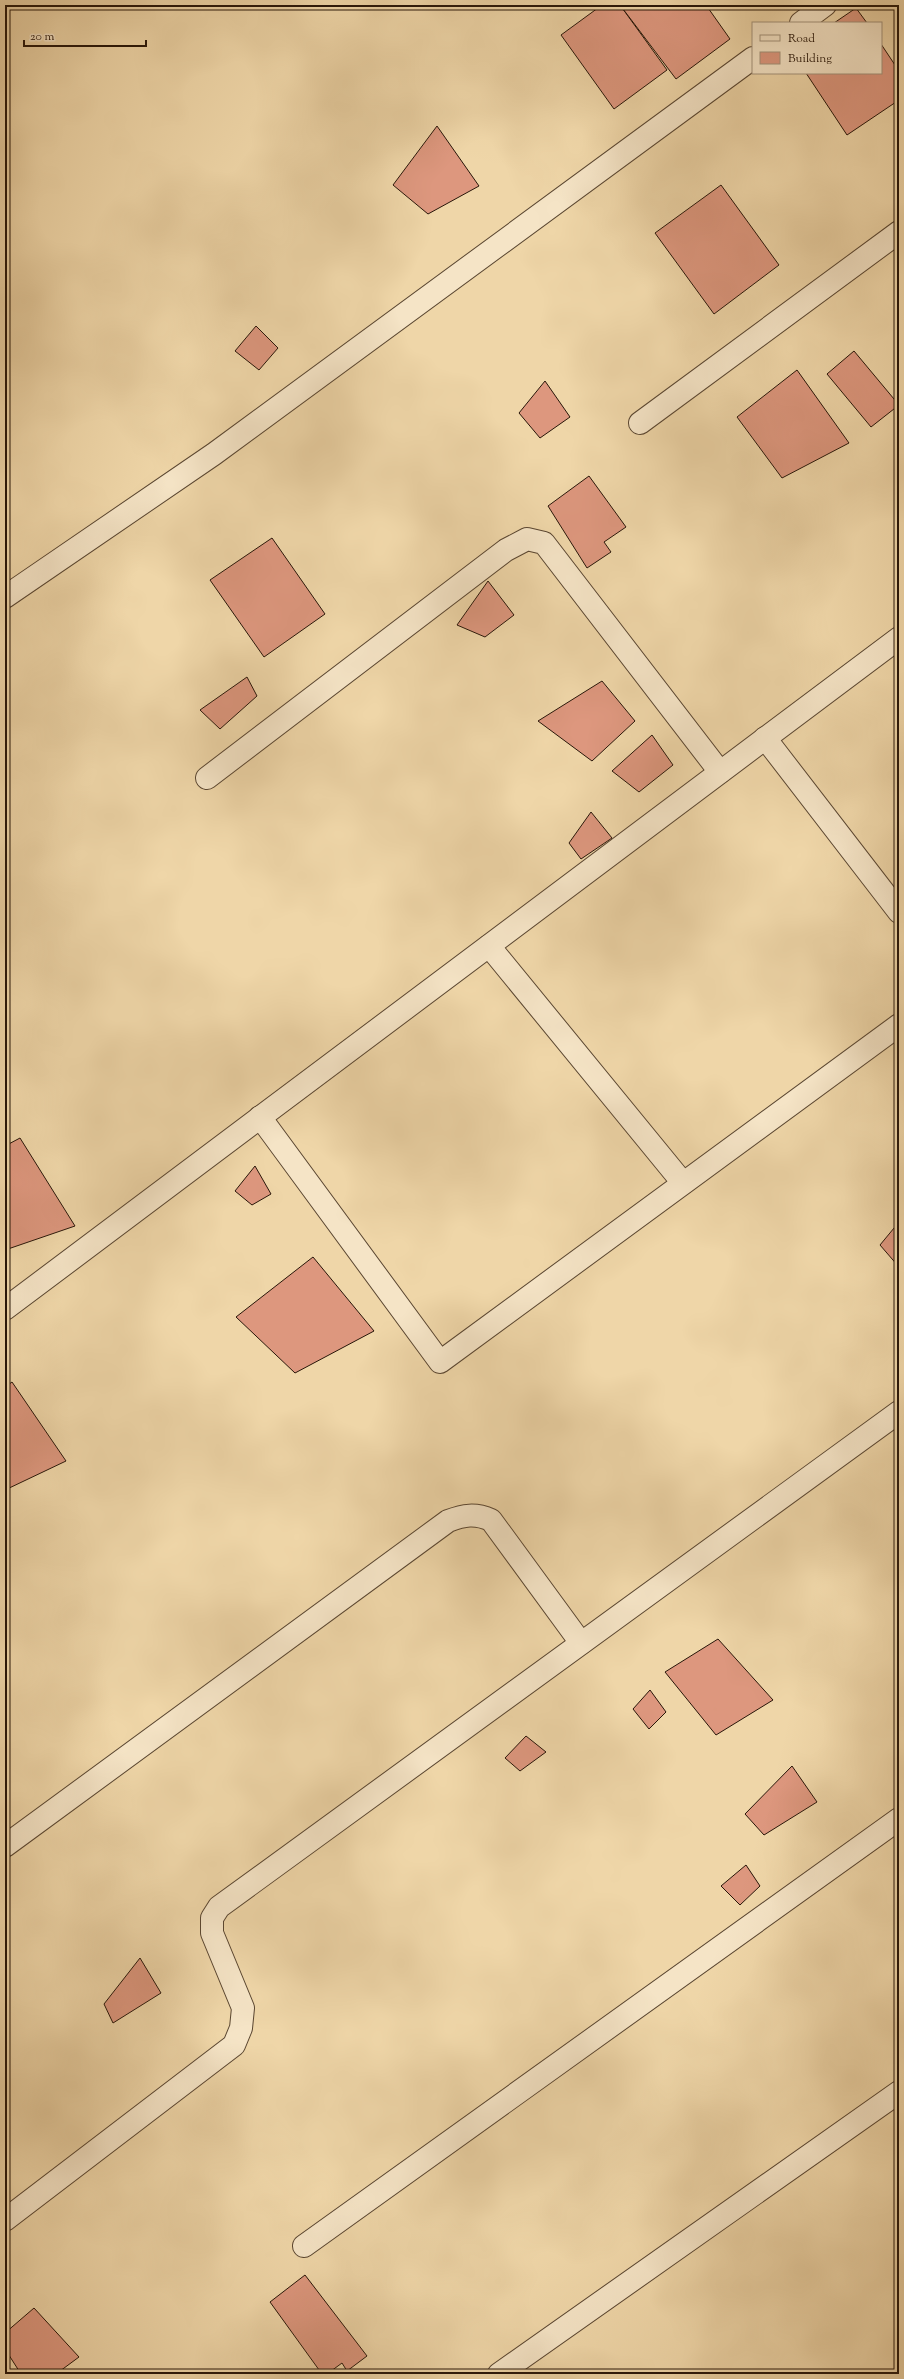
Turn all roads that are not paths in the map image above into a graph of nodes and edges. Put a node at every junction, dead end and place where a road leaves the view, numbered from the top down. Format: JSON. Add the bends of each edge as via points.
{"nodes":[{"id":1,"x":825,"y":5,"type":"edge"},
{"id":2,"x":802,"y":22,"type":"edge"},
{"id":3,"x":752,"y":59,"type":"edge"},
{"id":4,"x":899,"y":232,"type":"edge"},
{"id":5,"x":640,"y":423,"type":"dead end"},
{"id":6,"x":5,"y":598,"type":"edge"},
{"id":7,"x":899,"y":638,"type":"edge"},
{"id":8,"x":765,"y":738,"type":"junction"},
{"id":9,"x":720,"y":772,"type":"junction"},
{"id":10,"x":207,"y":778,"type":"dead end"},
{"id":11,"x":899,"y":912,"type":"edge"},
{"id":12,"x":489,"y":946,"type":"junction"},
{"id":13,"x":899,"y":1025,"type":"edge"},
{"id":14,"x":260,"y":1117,"type":"junction"},
{"id":15,"x":683,"y":1183,"type":"junction"},
{"id":16,"x":5,"y":1308,"type":"edge"},
{"id":17,"x":899,"y":1412,"type":"edge"},
{"id":18,"x":582,"y":1643,"type":"junction"},
{"id":19,"x":899,"y":1819,"type":"edge"},
{"id":20,"x":5,"y":1846,"type":"edge"},
{"id":21,"x":899,"y":2092,"type":"edge"},
{"id":22,"x":5,"y":2220,"type":"edge"},
{"id":23,"x":304,"y":2246,"type":"dead end"},
{"id":24,"x":499,"y":2374,"type":"edge"}],
"edges":[{"from":1,"to":2,"type":"street"},
{"from":3,"to":6,"type":"street","via":[[214,454]]},
{"from":4,"to":5,"type":"street"},
{"from":7,"to":8,"type":"street"},
{"from":8,"to":9,"type":"street"},
{"from":8,"to":11,"type":"street"},
{"from":9,"to":10,"type":"street","via":[[544,543],[527,539],[506,550]]},
{"from":9,"to":12,"type":"street"},
{"from":12,"to":14,"type":"street"},
{"from":12,"to":15,"type":"street"},
{"from":13,"to":15,"type":"street"},
{"from":14,"to":15,"type":"street","via":[[440,1362]]},
{"from":14,"to":16,"type":"street"},
{"from":17,"to":18,"type":"street"},
{"from":18,"to":20,"type":"street","via":[[491,1520],[467,1515],[448,1521]]},
{"from":18,"to":22,"type":"street","via":[[219,1907],[212,1918],[212,1933],[243,2008],[242,2028],[234,2045]]},
{"from":19,"to":23,"type":"street"},
{"from":21,"to":24,"type":"street"}]}
